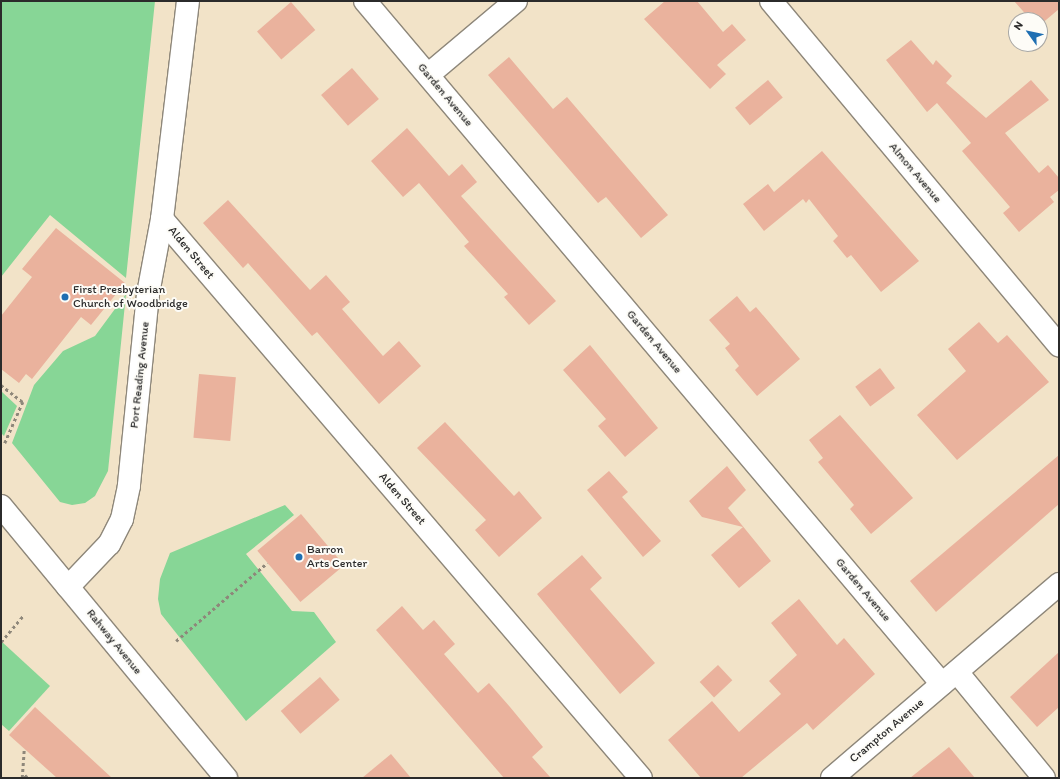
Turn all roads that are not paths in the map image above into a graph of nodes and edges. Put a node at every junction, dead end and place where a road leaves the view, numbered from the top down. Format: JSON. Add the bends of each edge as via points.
{"nodes":[{"id":1,"x":188,"y":1,"type":"edge"},
{"id":2,"x":365,"y":1,"type":"edge"},
{"id":3,"x":516,"y":1,"type":"edge"},
{"id":4,"x":771,"y":1,"type":"edge"},
{"id":5,"x":428,"y":75,"type":"junction"},
{"id":6,"x":162,"y":219,"type":"junction"},
{"id":7,"x":1059,"y":345,"type":"edge"},
{"id":8,"x":1,"y":506,"type":"edge"},
{"id":9,"x":1059,"y":584,"type":"edge"},
{"id":10,"x":68,"y":587,"type":"junction"},
{"id":11,"x":950,"y":678,"type":"junction"},
{"id":12,"x":226,"y":778,"type":"edge"},
{"id":13,"x":641,"y":778,"type":"edge"},
{"id":14,"x":832,"y":778,"type":"edge"},
{"id":15,"x":1044,"y":778,"type":"edge"}],
"edges":[{"from":1,"to":6,"type":"street","name":"Port Reading Avenue"},
{"from":2,"to":5,"type":"street","name":"Garden Avenue"},
{"from":3,"to":5,"type":"street"},
{"from":4,"to":7,"type":"street","name":"Almon Avenue"},
{"from":5,"to":11,"type":"street","name":"Garden Avenue"},
{"from":6,"to":10,"type":"street","name":"Port Reading Avenue","via":[[148,294],[129,486],[122,519],[109,544]]},
{"from":6,"to":13,"type":"street","name":"Alden Street"},
{"from":8,"to":10,"type":"street","name":"Rahway Avenue"},
{"from":9,"to":11,"type":"street","name":"Crampton Avenue"},
{"from":10,"to":12,"type":"street","name":"Rahway Avenue"},
{"from":11,"to":14,"type":"street","name":"Crampton Avenue"},
{"from":11,"to":15,"type":"street","name":"Garden Avenue"}]}
